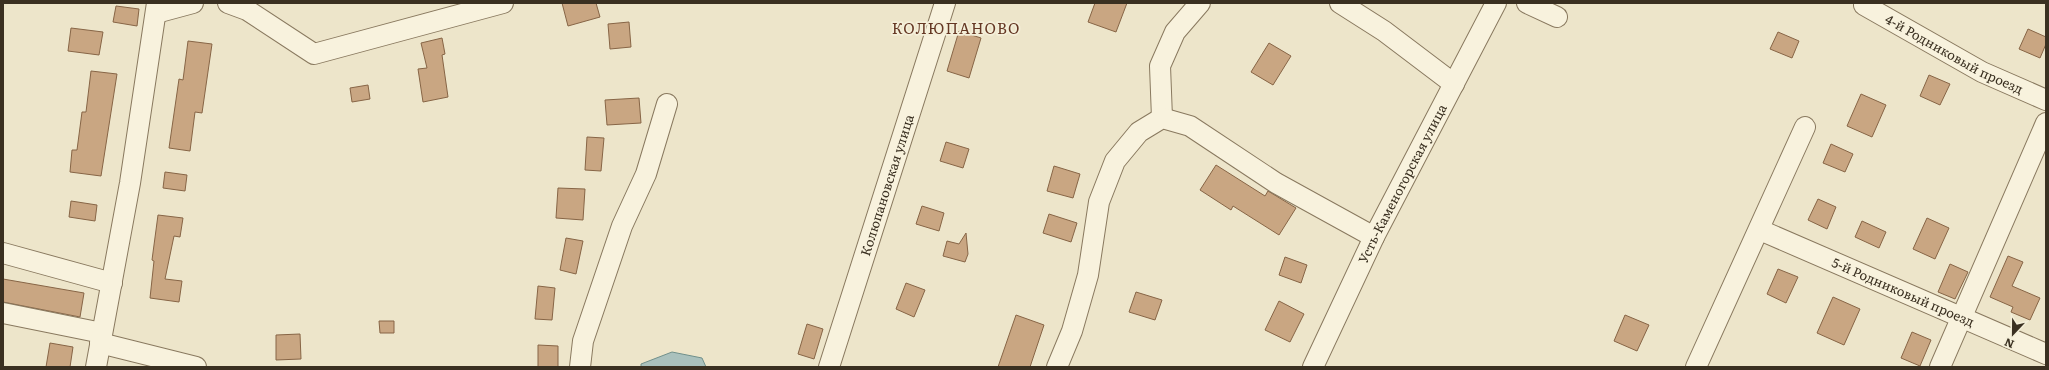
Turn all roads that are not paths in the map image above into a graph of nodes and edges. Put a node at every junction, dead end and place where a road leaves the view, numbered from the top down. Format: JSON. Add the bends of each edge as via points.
{"nodes":[{"id":1,"x":193,"y":3,"type":"edge"},
{"id":2,"x":228,"y":3,"type":"edge"},
{"id":3,"x":503,"y":3,"type":"edge"},
{"id":4,"x":945,"y":3,"type":"edge"},
{"id":5,"x":1200,"y":3,"type":"edge"},
{"id":6,"x":1340,"y":3,"type":"edge"},
{"id":7,"x":1496,"y":3,"type":"edge"},
{"id":8,"x":1527,"y":3,"type":"edge"},
{"id":9,"x":1865,"y":4,"type":"edge"},
{"id":10,"x":157,"y":8,"type":"edge"},
{"id":11,"x":1556,"y":17,"type":"dead end"},
{"id":12,"x":1454,"y":84,"type":"junction"},
{"id":13,"x":2046,"y":100,"type":"edge"},
{"id":14,"x":667,"y":104,"type":"dead end"},
{"id":15,"x":1162,"y":118,"type":"junction"},
{"id":16,"x":2046,"y":123,"type":"edge"},
{"id":17,"x":1805,"y":127,"type":"dead end"},
{"id":18,"x":1760,"y":230,"type":"junction"},
{"id":19,"x":1374,"y":237,"type":"junction"},
{"id":20,"x":3,"y":253,"type":"edge"},
{"id":21,"x":112,"y":283,"type":"junction"},
{"id":22,"x":3,"y":312,"type":"edge"},
{"id":23,"x":1962,"y":316,"type":"junction"},
{"id":24,"x":101,"y":338,"type":"junction"},
{"id":25,"x":2046,"y":354,"type":"edge"},
{"id":26,"x":96,"y":367,"type":"edge"},
{"id":27,"x":196,"y":367,"type":"edge"},
{"id":28,"x":580,"y":367,"type":"edge"},
{"id":29,"x":829,"y":367,"type":"edge"},
{"id":30,"x":1057,"y":367,"type":"edge"},
{"id":31,"x":1313,"y":367,"type":"edge"},
{"id":32,"x":1696,"y":367,"type":"edge"},
{"id":33,"x":1940,"y":367,"type":"edge"}],
"edges":[{"from":1,"to":10,"type":"street"},
{"from":2,"to":3,"type":"street","via":[[247,10],[314,54]]},
{"from":4,"to":29,"type":"street","name":"Колюпановская улица"},
{"from":5,"to":15,"type":"street","via":[[1175,32],[1160,66]]},
{"from":6,"to":12,"type":"street","via":[[1384,31]]},
{"from":7,"to":12,"type":"street","name":"Усть-Каменогорская улица"},
{"from":8,"to":11,"type":"street"},
{"from":9,"to":13,"type":"street","name":"4-й Родниковый проезд","via":[[1982,72]]},
{"from":10,"to":21,"type":"street"},
{"from":12,"to":19,"type":"street","name":"Усть-Каменогорская улица"},
{"from":14,"to":28,"type":"street","via":[[646,174],[622,226],[583,341]]},
{"from":15,"to":19,"type":"street","via":[[1190,126],[1276,183]]},
{"from":15,"to":30,"type":"street","via":[[1139,132],[1116,161],[1098,202],[1088,275],[1072,331]]},
{"from":16,"to":23,"type":"street"},
{"from":17,"to":18,"type":"street"},
{"from":18,"to":23,"type":"street","name":"5-й Родниковый проезд"},
{"from":18,"to":32,"type":"street"},
{"from":19,"to":31,"type":"street","name":"Усть-Каменогорская улица"},
{"from":20,"to":21,"type":"street"},
{"from":21,"to":24,"type":"street"},
{"from":22,"to":24,"type":"street"},
{"from":23,"to":25,"type":"street","name":"5-й Родниковый проезд"},
{"from":23,"to":33,"type":"street"},
{"from":24,"to":26,"type":"street"},
{"from":24,"to":27,"type":"street"}]}
